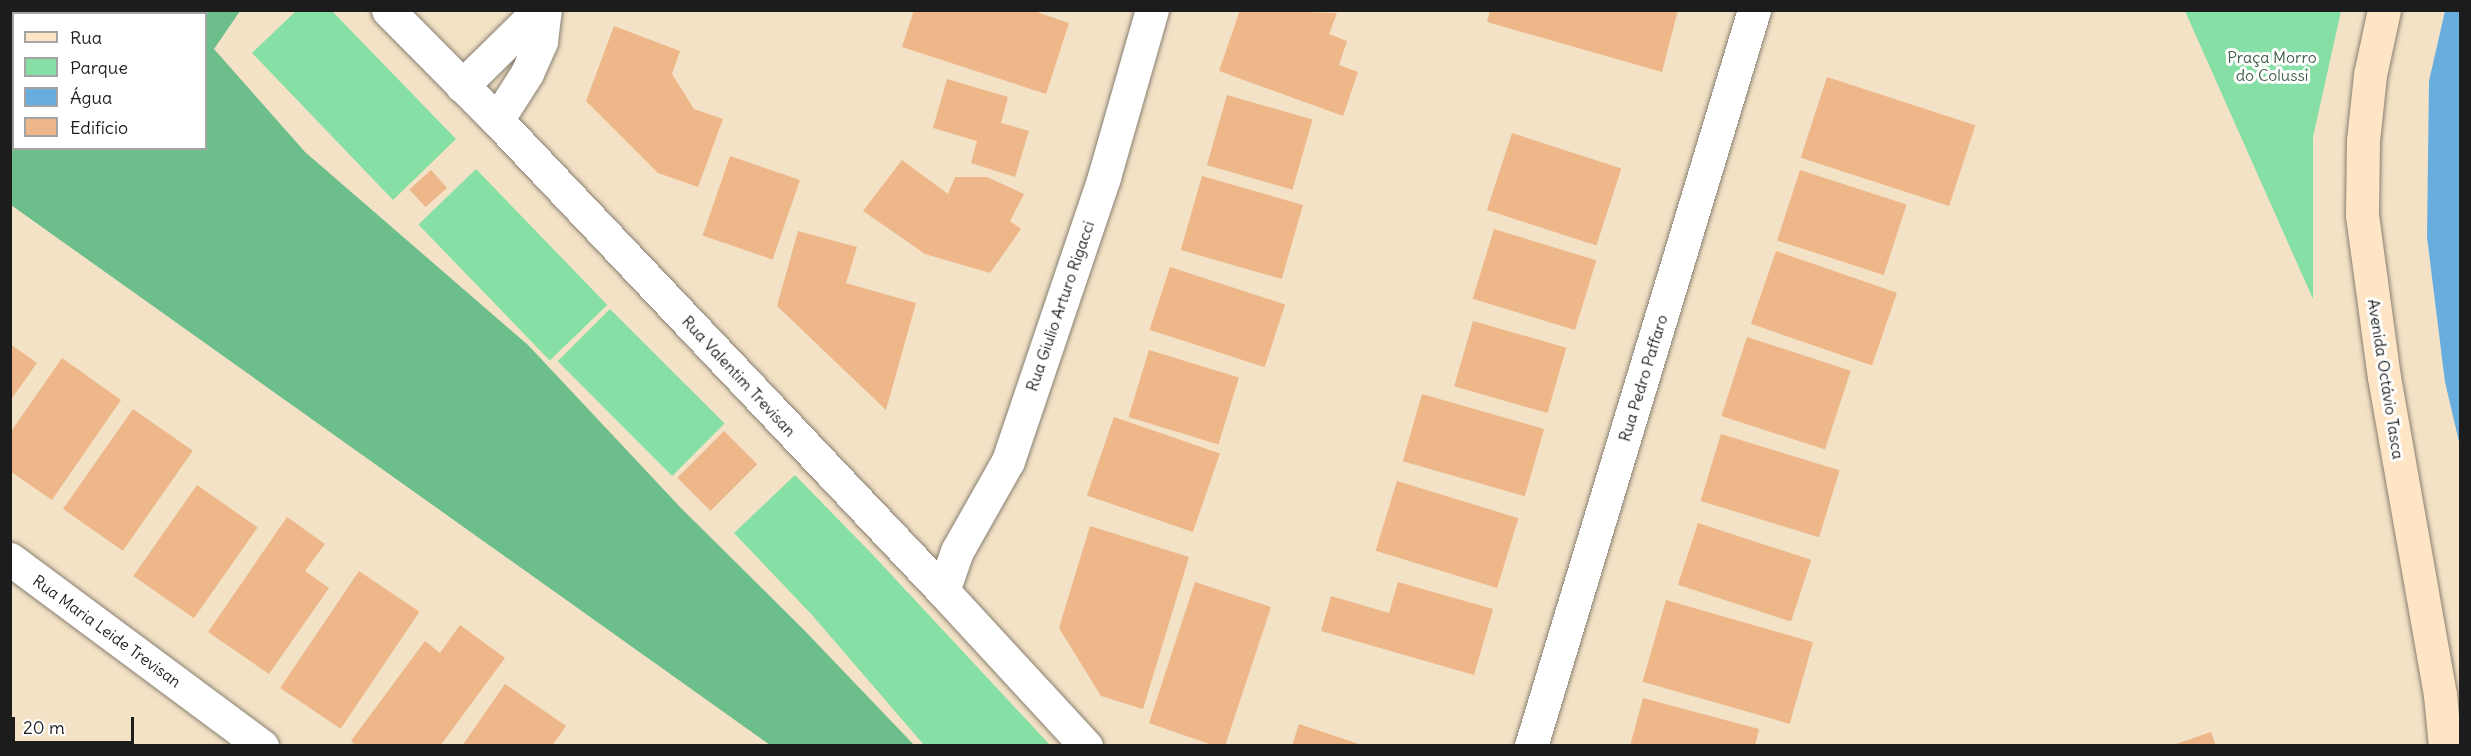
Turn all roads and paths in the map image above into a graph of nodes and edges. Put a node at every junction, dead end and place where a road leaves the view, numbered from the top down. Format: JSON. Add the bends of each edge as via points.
{"nodes":[{"id":1,"x":388,"y":10,"type":"edge"},
{"id":2,"x":539,"y":10,"type":"edge"},
{"id":3,"x":545,"y":10,"type":"edge"},
{"id":4,"x":1152,"y":10,"type":"edge"},
{"id":5,"x":1754,"y":10,"type":"edge"},
{"id":6,"x":2384,"y":10,"type":"edge"},
{"id":7,"x":462,"y":86,"type":"junction"},
{"id":8,"x":497,"y":120,"type":"junction"},
{"id":9,"x":10,"y":560,"type":"edge"},
{"id":10,"x":944,"y":591,"type":"junction"},
{"id":11,"x":262,"y":746,"type":"edge"},
{"id":12,"x":1086,"y":746,"type":"edge"},
{"id":13,"x":1532,"y":746,"type":"edge"},
{"id":14,"x":2445,"y":746,"type":"edge"}],
"edges":[{"from":1,"to":7,"type":"street","name":"Rua Valentim Trevisan"},
{"from":2,"to":7,"type":"street"},
{"from":3,"to":8,"type":"street","via":[[541,41],[527,73]]},
{"from":4,"to":10,"type":"street","name":"Rua Giulio Arturo Rigacci","via":[[1104,177],[1008,460],[957,551]]},
{"from":5,"to":13,"type":"street","name":"Rua Pedro Paffaro"},
{"from":6,"to":14,"type":"street","name":"Avenida Octávio Tasca","via":[[2370,75],[2363,141],[2362,215],[2384,377],[2440,695]]},
{"from":7,"to":8,"type":"street","name":"Rua Valentim Trevisan"},
{"from":8,"to":10,"type":"street","name":"Rua Valentim Trevisan"},
{"from":9,"to":11,"type":"street","name":"Rua Maria Leide Trevisan"},
{"from":10,"to":12,"type":"street","name":"Rua Valentim Trevisan"}]}
